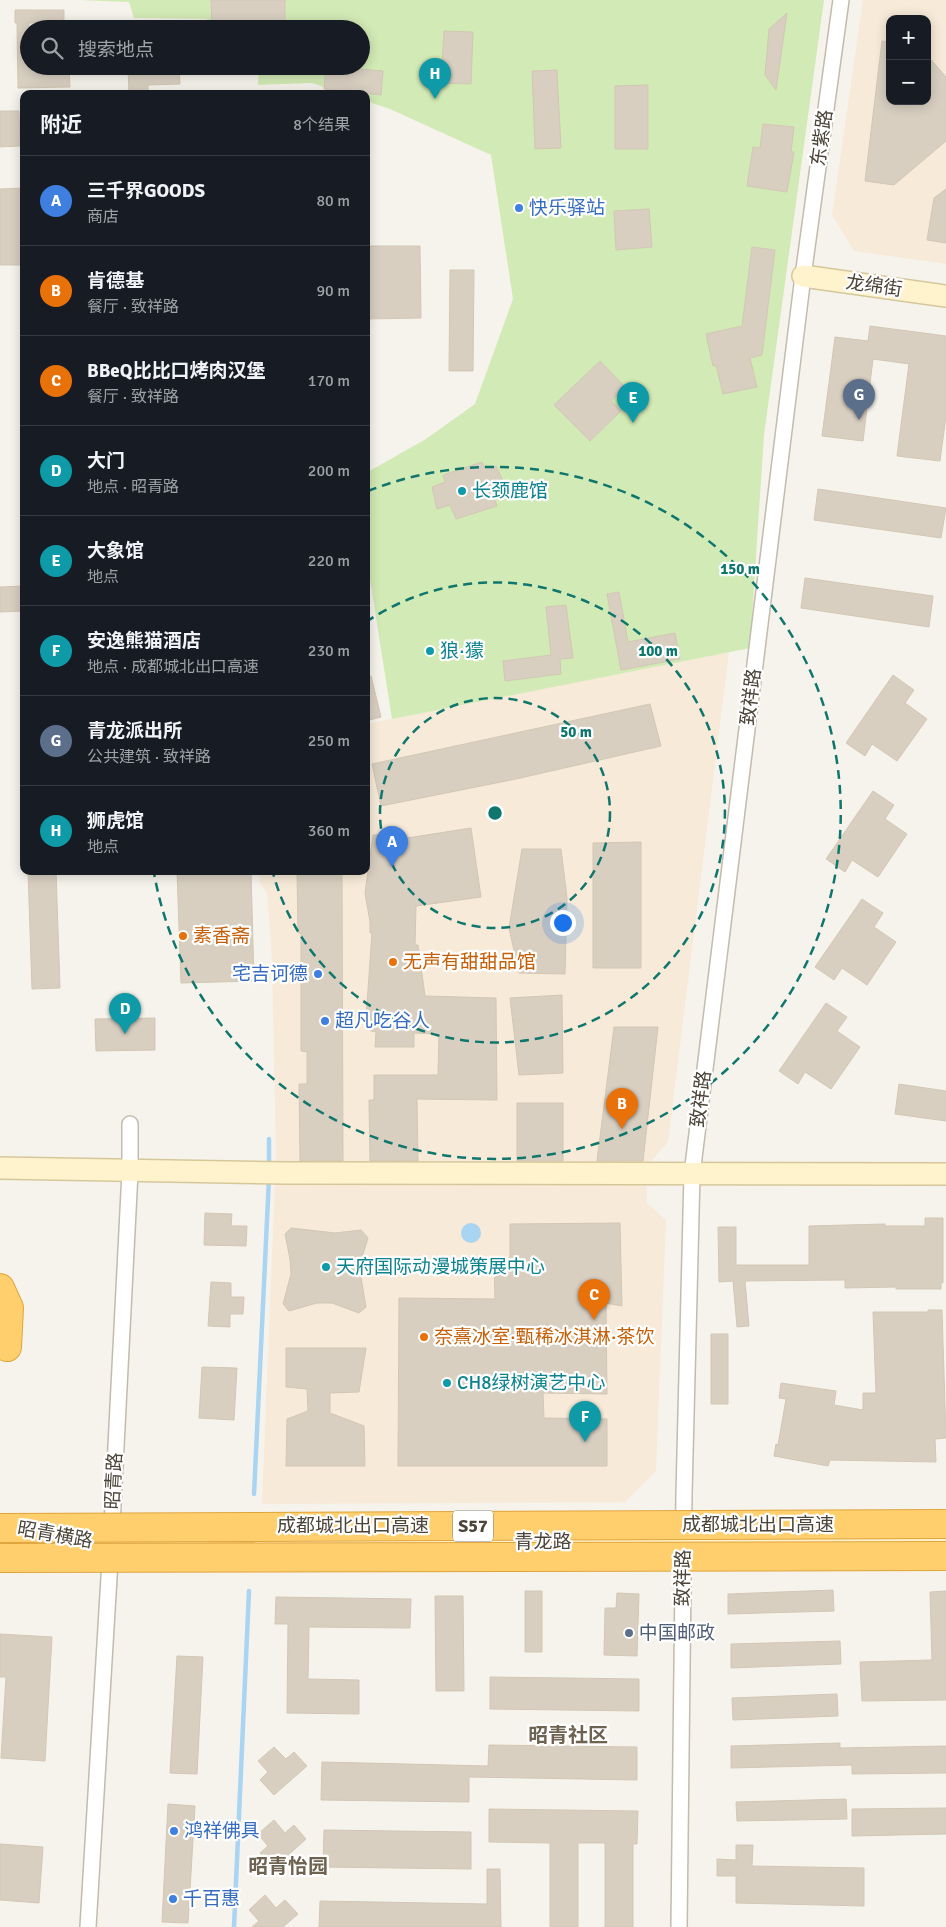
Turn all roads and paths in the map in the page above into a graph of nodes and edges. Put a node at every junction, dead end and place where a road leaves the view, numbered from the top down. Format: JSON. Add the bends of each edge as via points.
{"nodes":[{"id":1,"x":841,"y":0,"type":"edge"},
{"id":2,"x":803,"y":276,"type":"junction"},
{"id":3,"x":946,"y":296,"type":"edge"},
{"id":4,"x":130,"y":1124,"type":"dead end"},
{"id":5,"x":0,"y":1168,"type":"edge"},
{"id":6,"x":130,"y":1172,"type":"junction"},
{"id":7,"x":692,"y":1174,"type":"junction"},
{"id":8,"x":946,"y":1174,"type":"edge"},
{"id":9,"x":0,"y":1288,"type":"edge"},
{"id":10,"x":8,"y":1347,"type":"dead end"},
{"id":11,"x":946,"y":1524,"type":"edge"},
{"id":12,"x":0,"y":1526,"type":"edge"},
{"id":13,"x":946,"y":1539,"type":"edge"},
{"id":14,"x":683,"y":1541,"type":"junction"},
{"id":15,"x":111,"y":1544,"type":"junction"},
{"id":16,"x":946,"y":1556,"type":"edge"},
{"id":17,"x":0,"y":1558,"type":"edge"},
{"id":18,"x":88,"y":1927,"type":"edge"},
{"id":19,"x":679,"y":1927,"type":"edge"}],
"edges":[{"from":1,"to":2,"type":"street","name":"东紫路"},
{"from":2,"to":3,"type":"street","name":"龙绵街"},
{"from":2,"to":7,"type":"street","name":"致祥路"},
{"from":4,"to":6,"type":"street","name":"昭青路"},
{"from":5,"to":6,"type":"street"},
{"from":6,"to":7,"type":"street"},
{"from":6,"to":15,"type":"street","name":"昭青路"},
{"from":7,"to":8,"type":"street"},
{"from":7,"to":14,"type":"street","name":"致祥路"},
{"from":9,"to":10,"type":"highway","via":[[9,1308]]},
{"from":11,"to":12,"type":"highway","name":"成都城北出口高速","number":"S57","bridge":true},
{"from":12,"to":15,"type":"street","name":"昭青横路"},
{"from":13,"to":14,"type":"street","name":"青龙路"},
{"from":14,"to":15,"type":"street","name":"青龙路"},
{"from":14,"to":19,"type":"street","name":"致祥路"},
{"from":15,"to":18,"type":"street","name":"昭青路"},
{"from":16,"to":17,"type":"highway","name":"成都城北出口高速","number":"S57","bridge":true}]}
